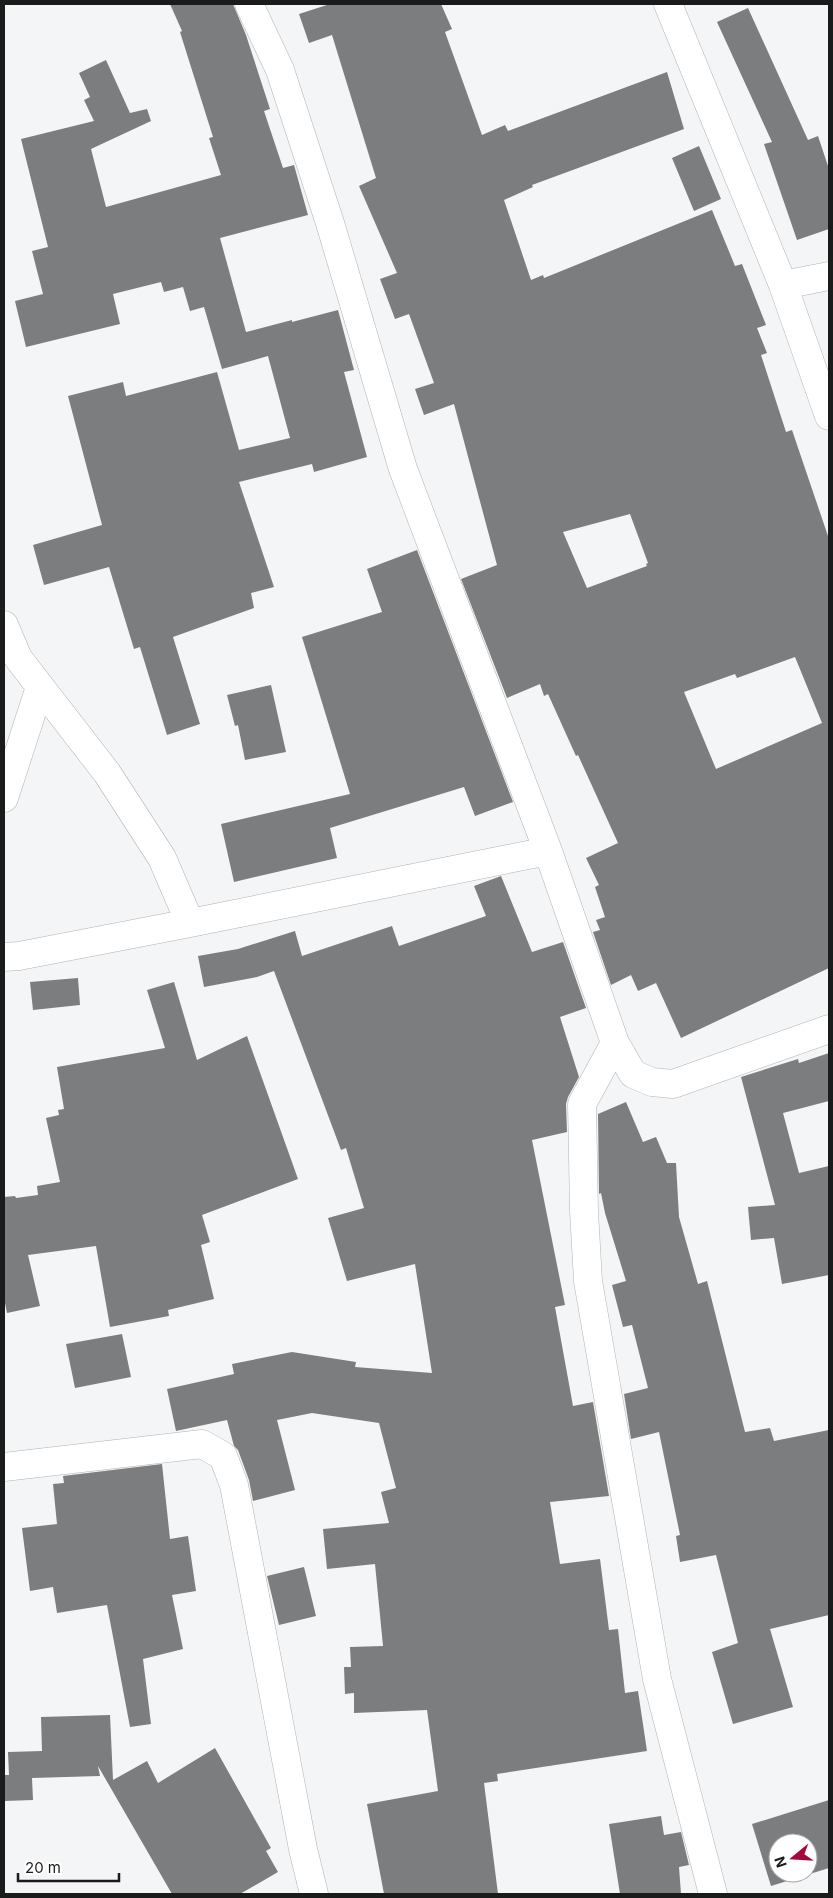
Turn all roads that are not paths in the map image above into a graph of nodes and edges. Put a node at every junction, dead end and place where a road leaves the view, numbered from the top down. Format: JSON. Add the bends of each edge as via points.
{"nodes":[{"id":1,"x":250,"y":4,"type":"edge"},
{"id":2,"x":668,"y":4,"type":"edge"},
{"id":3,"x":829,"y":276,"type":"edge"},
{"id":4,"x":783,"y":285,"type":"junction"},
{"id":5,"x":829,"y":416,"type":"edge"},
{"id":6,"x":4,"y":625,"type":"edge"},
{"id":7,"x":40,"y":687,"type":"junction"},
{"id":8,"x":4,"y":798,"type":"edge"},
{"id":9,"x":548,"y":851,"type":"junction"},
{"id":10,"x":190,"y":923,"type":"junction"},
{"id":11,"x":4,"y":957,"type":"edge"},
{"id":12,"x":829,"y":1029,"type":"edge"},
{"id":13,"x":615,"y":1043,"type":"junction"},
{"id":14,"x":4,"y":1467,"type":"edge"},
{"id":15,"x":314,"y":1894,"type":"edge"},
{"id":16,"x":713,"y":1894,"type":"edge"}],
"edges":[{"from":1,"to":9,"type":"street","via":[[280,70],[330,223],[403,469]]},
{"from":2,"to":4,"type":"street"},
{"from":3,"to":4,"type":"street"},
{"from":4,"to":5,"type":"street"},
{"from":6,"to":7,"type":"street","via":[[18,658]]},
{"from":7,"to":8,"type":"street"},
{"from":7,"to":10,"type":"street","via":[[107,773],[162,858]]},
{"from":9,"to":10,"type":"street"},
{"from":9,"to":13,"type":"street"},
{"from":10,"to":11,"type":"street"},
{"from":12,"to":13,"type":"street","via":[[673,1084],[652,1082],[633,1074]]},
{"from":13,"to":16,"type":"street","via":[[582,1104],[588,1282],[657,1679]]},
{"from":14,"to":15,"type":"street","via":[[202,1444],[223,1456],[234,1485]]}]}
